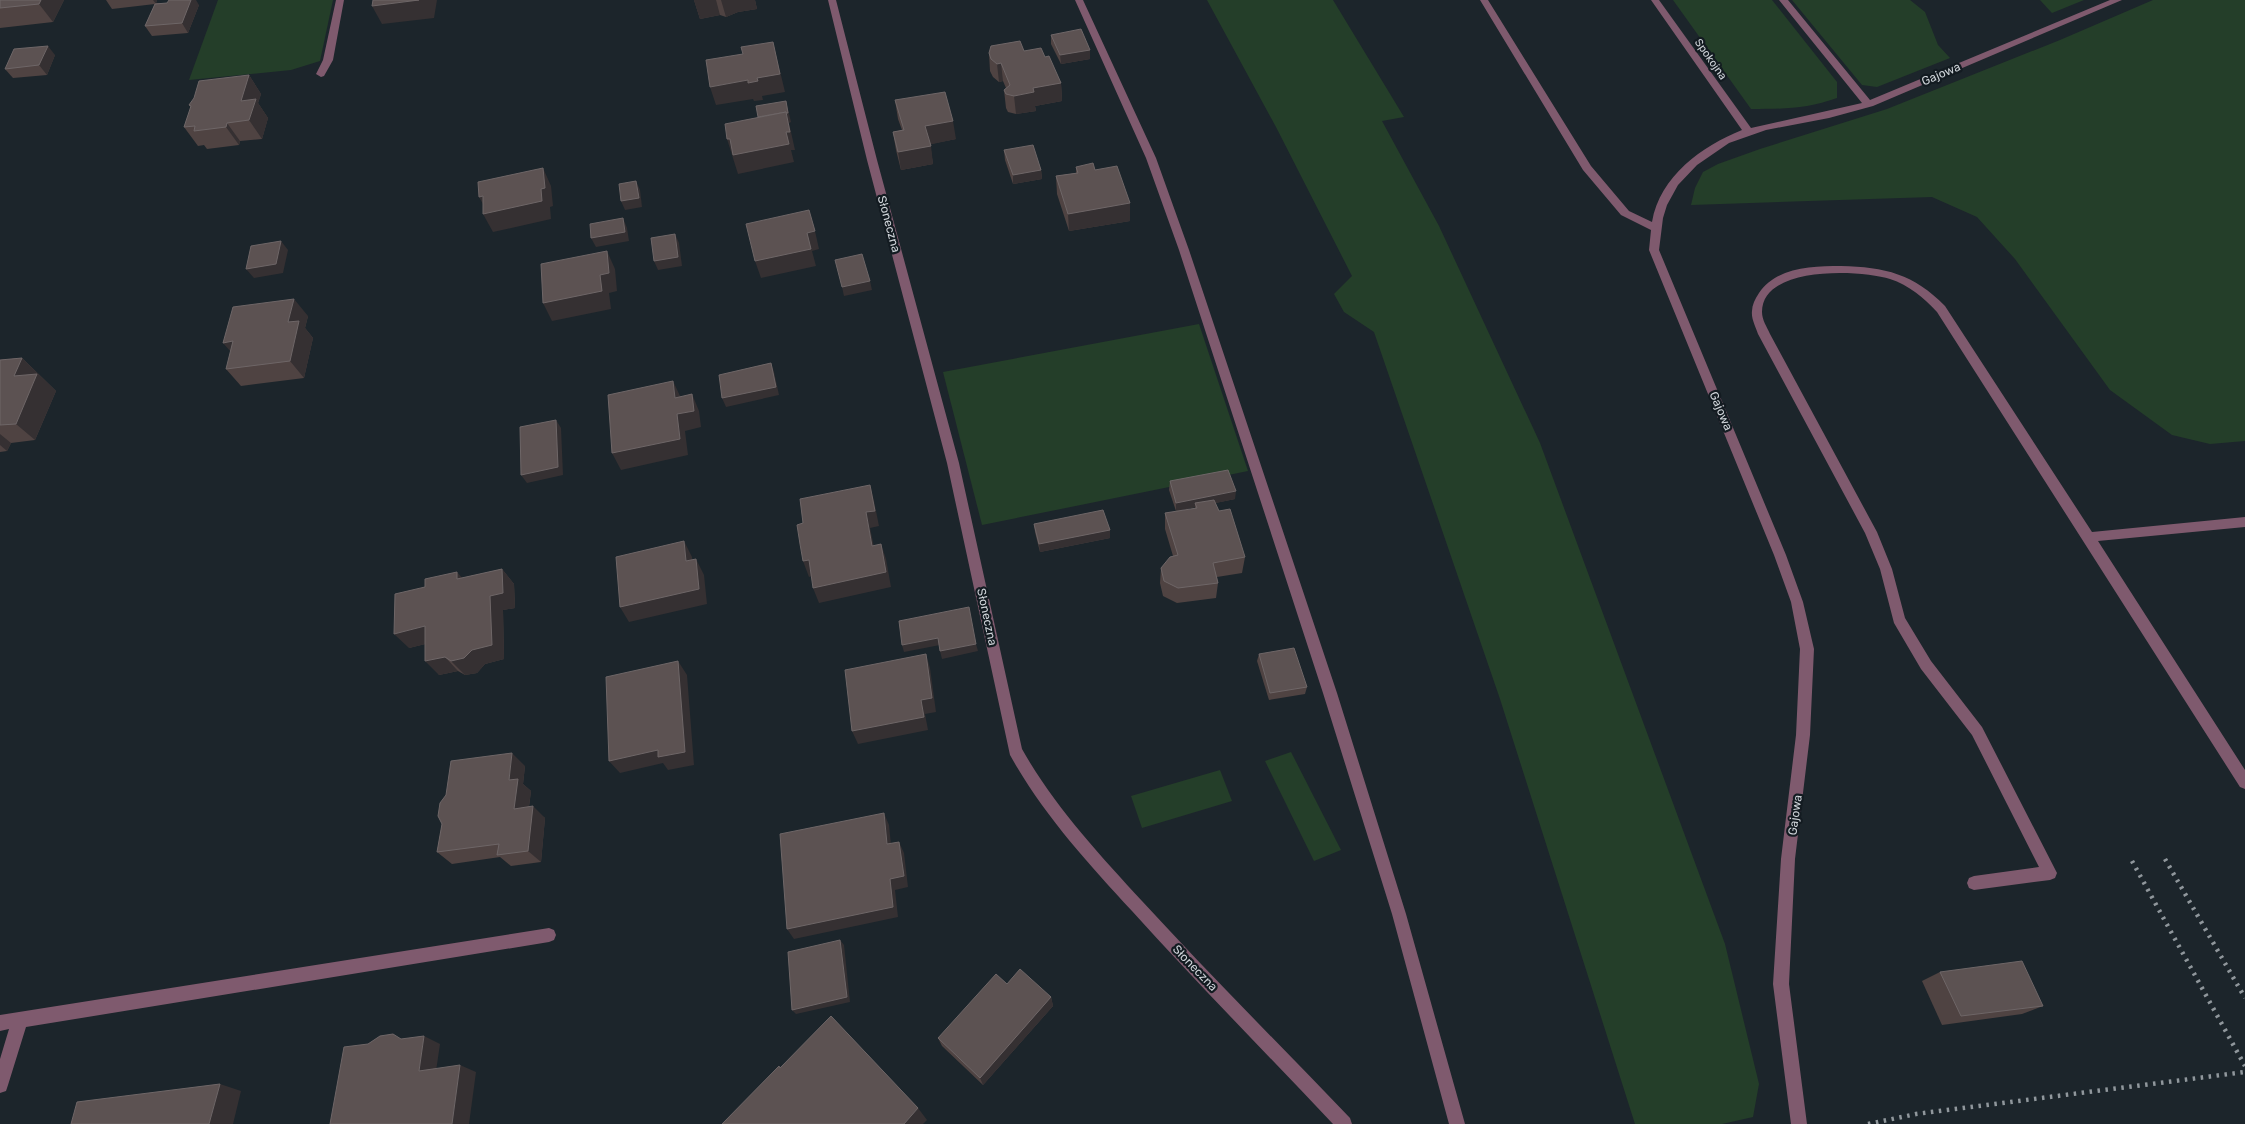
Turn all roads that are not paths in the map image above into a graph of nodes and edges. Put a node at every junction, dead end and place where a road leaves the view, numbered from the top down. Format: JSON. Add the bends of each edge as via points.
{"nodes":[{"id":1,"x":340,"y":0,"type":"edge"},
{"id":2,"x":832,"y":0,"type":"edge"},
{"id":3,"x":1078,"y":0,"type":"edge"},
{"id":4,"x":1484,"y":0,"type":"edge"},
{"id":5,"x":1655,"y":0,"type":"edge"},
{"id":6,"x":1783,"y":0,"type":"edge"},
{"id":7,"x":2118,"y":0,"type":"edge"},
{"id":8,"x":321,"y":74,"type":"dead end"},
{"id":9,"x":1868,"y":104,"type":"junction"},
{"id":10,"x":1748,"y":131,"type":"junction"},
{"id":11,"x":1655,"y":228,"type":"junction"},
{"id":12,"x":2245,"y":522,"type":"edge"},
{"id":13,"x":2089,"y":537,"type":"junction"},
{"id":14,"x":2245,"y":782,"type":"edge"},
{"id":15,"x":1974,"y":883,"type":"dead end"},
{"id":16,"x":549,"y":935,"type":"dead end"},
{"id":17,"x":20,"y":1020,"type":"junction"},
{"id":18,"x":0,"y":1023,"type":"edge"},
{"id":19,"x":0,"y":1085,"type":"edge"},
{"id":20,"x":1344,"y":1124,"type":"edge"},
{"id":21,"x":1457,"y":1124,"type":"edge"},
{"id":22,"x":1799,"y":1124,"type":"edge"}],
"edges":[{"from":1,"to":8,"type":"street","via":[[328,60]]},
{"from":2,"to":20,"type":"street","name":"Słoneczna","via":[[952,463],[1014,751],[1051,810],[1158,930]]},
{"from":3,"to":21,"type":"street","via":[[1151,158],[1184,250],[1330,693],[1399,914]]},
{"from":4,"to":11,"type":"street","via":[[1587,168],[1625,213]]},
{"from":5,"to":10,"type":"street","name":"Spokojna"},
{"from":6,"to":9,"type":"street"},
{"from":7,"to":9,"type":"street","name":"Gajowa"},
{"from":9,"to":10,"type":"street","name":"Gajowa"},
{"from":10,"to":11,"type":"street","name":"Gajowa","via":[[1708,151],[1672,183]]},
{"from":11,"to":22,"type":"street","name":"Gajowa","via":[[1654,250],[1780,555],[1797,602],[1807,649],[1803,735],[1788,859],[1781,984]]},
{"from":12,"to":13,"type":"street"},
{"from":13,"to":14,"type":"street"},
{"from":13,"to":15,"type":"street","via":[[1941,309],[1923,291],[1896,277],[1867,270],[1825,270],[1787,276],[1764,293],[1757,312],[1764,334],[1871,532],[1886,569],[1899,619],[1926,665],[1976,731],[2050,873]]},
{"from":16,"to":17,"type":"street"},
{"from":17,"to":18,"type":"street"},
{"from":17,"to":19,"type":"street"}]}
